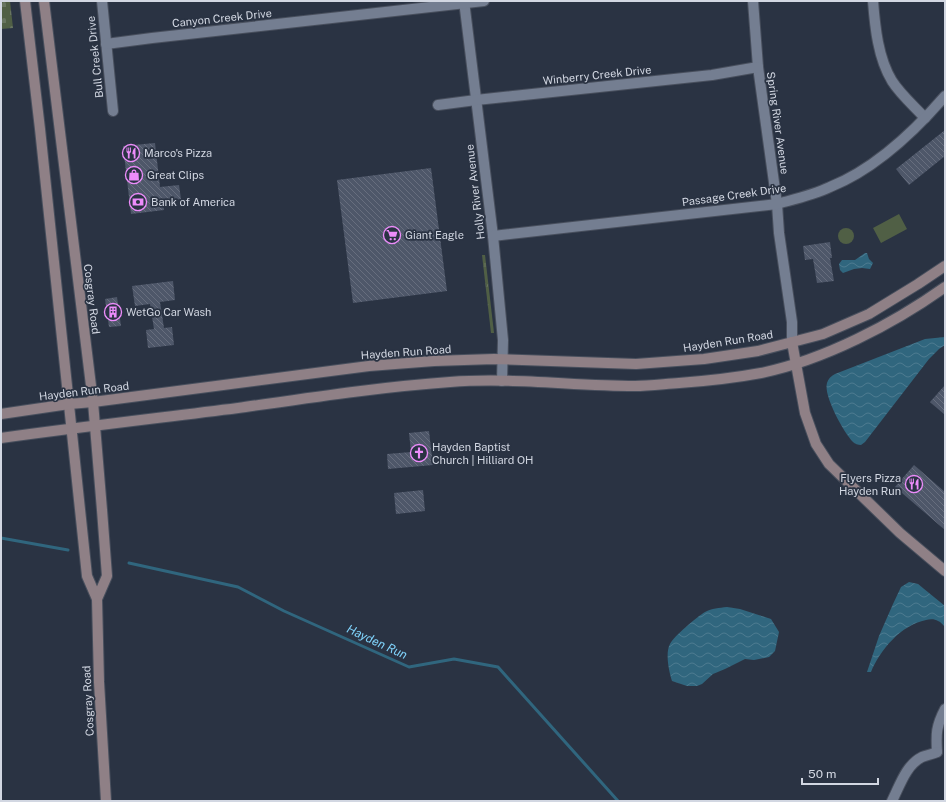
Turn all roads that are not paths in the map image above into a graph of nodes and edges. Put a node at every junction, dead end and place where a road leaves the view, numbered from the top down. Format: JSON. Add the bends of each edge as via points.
{"nodes":[{"id":1,"x":25,"y":1,"type":"edge"},
{"id":2,"x":44,"y":1,"type":"edge"},
{"id":3,"x":102,"y":1,"type":"edge"},
{"id":4,"x":484,"y":1,"type":"edge"},
{"id":5,"x":753,"y":1,"type":"edge"},
{"id":6,"x":873,"y":1,"type":"edge"},
{"id":7,"x":464,"y":2,"type":"edge"},
{"id":8,"x":106,"y":44,"type":"junction"},
{"id":9,"x":758,"y":67,"type":"junction"},
{"id":10,"x":945,"y":96,"type":"edge"},
{"id":11,"x":476,"y":100,"type":"junction"},
{"id":12,"x":438,"y":105,"type":"dead end"},
{"id":13,"x":113,"y":111,"type":"dead end"},
{"id":14,"x":925,"y":118,"type":"junction"},
{"id":15,"x":777,"y":204,"type":"junction"},
{"id":16,"x":493,"y":236,"type":"junction"},
{"id":17,"x":945,"y":266,"type":"edge"},
{"id":18,"x":945,"y":287,"type":"edge"},
{"id":19,"x":792,"y":342,"type":"junction"},
{"id":20,"x":502,"y":359,"type":"junction"},
{"id":21,"x":795,"y":364,"type":"junction"},
{"id":22,"x":502,"y":381,"type":"junction"},
{"id":23,"x":93,"y":402,"type":"junction"},
{"id":24,"x":69,"y":404,"type":"junction"},
{"id":25,"x":1,"y":414,"type":"edge"},
{"id":26,"x":95,"y":426,"type":"junction"},
{"id":27,"x":72,"y":428,"type":"junction"},
{"id":28,"x":1,"y":438,"type":"edge"},
{"id":29,"x":945,"y":571,"type":"edge"},
{"id":30,"x":96,"y":599,"type":"junction"},
{"id":31,"x":945,"y":709,"type":"edge"},
{"id":32,"x":941,"y":754,"type":"edge"},
{"id":33,"x":106,"y":801,"type":"edge"},
{"id":34,"x":892,"y":801,"type":"edge"}],
"edges":[{"from":1,"to":24,"type":"main road","name":"Cosgray Road"},
{"from":2,"to":23,"type":"main road","name":"Cosgray Road"},
{"from":3,"to":8,"type":"street","name":"Bull Creek Drive"},
{"from":4,"to":7,"type":"street","name":"Canyon Creek Drive"},
{"from":5,"to":9,"type":"street","name":"Spring River Avenue"},
{"from":6,"to":14,"type":"street","via":[[878,43],[892,81]]},
{"from":7,"to":8,"type":"street","name":"Canyon Creek Drive"},
{"from":7,"to":11,"type":"street","name":"Holly River Avenue"},
{"from":8,"to":13,"type":"street","name":"Bull Creek Drive"},
{"from":9,"to":11,"type":"street","name":"Winberry Creek Drive","via":[[712,75]]},
{"from":9,"to":15,"type":"street","name":"Spring River Avenue"},
{"from":10,"to":14,"type":"street","name":"Passage Creek Drive"},
{"from":11,"to":12,"type":"street","name":"Winberry Creek Drive"},
{"from":11,"to":16,"type":"street","name":"Holly River Avenue"},
{"from":14,"to":15,"type":"street","name":"Passage Creek Drive","via":[[872,165],[831,187]]},
{"from":15,"to":16,"type":"street","name":"Passage Creek Drive"},
{"from":15,"to":19,"type":"street","name":"Spring River Avenue","via":[[792,322]]},
{"from":16,"to":20,"type":"street","name":"Holly River Avenue","via":[[503,340]]},
{"from":17,"to":19,"type":"main road","name":"Hayden Run Road","via":[[869,314],[823,334]]},
{"from":18,"to":21,"type":"main road","via":[[878,327],[830,351]]},
{"from":19,"to":20,"type":"main road","name":"Hayden Run Road","via":[[758,351],[704,359],[636,364]]},
{"from":19,"to":21,"type":"main road"},
{"from":20,"to":22,"type":"street","name":"Holly River Avenue"},
{"from":20,"to":23,"type":"main road","name":"Hayden Run Road","via":[[434,360],[369,366]]},
{"from":21,"to":22,"type":"main road","via":[[707,381],[637,386]]},
{"from":21,"to":29,"type":"main road","via":[[805,413],[816,444],[829,464],[900,533]]},
{"from":22,"to":26,"type":"main road","via":[[454,381],[396,386]]},
{"from":23,"to":24,"type":"main road","name":"Hayden Run Road"},
{"from":23,"to":26,"type":"main road","name":"Cosgray Road"},
{"from":24,"to":25,"type":"main road","name":"Hayden Run Road"},
{"from":24,"to":27,"type":"main road","name":"Cosgray Road"},
{"from":26,"to":27,"type":"main road"},
{"from":26,"to":30,"type":"main road","name":"Cosgray Road","via":[[107,576]]},
{"from":27,"to":28,"type":"main road"},
{"from":27,"to":30,"type":"main road","name":"Cosgray Road","via":[[87,576]]},
{"from":30,"to":33,"type":"main road","name":"Cosgray Road"},
{"from":31,"to":32,"type":"street","via":[[936,732]]},
{"from":32,"to":34,"type":"street","via":[[922,758],[906,771]]}]}
